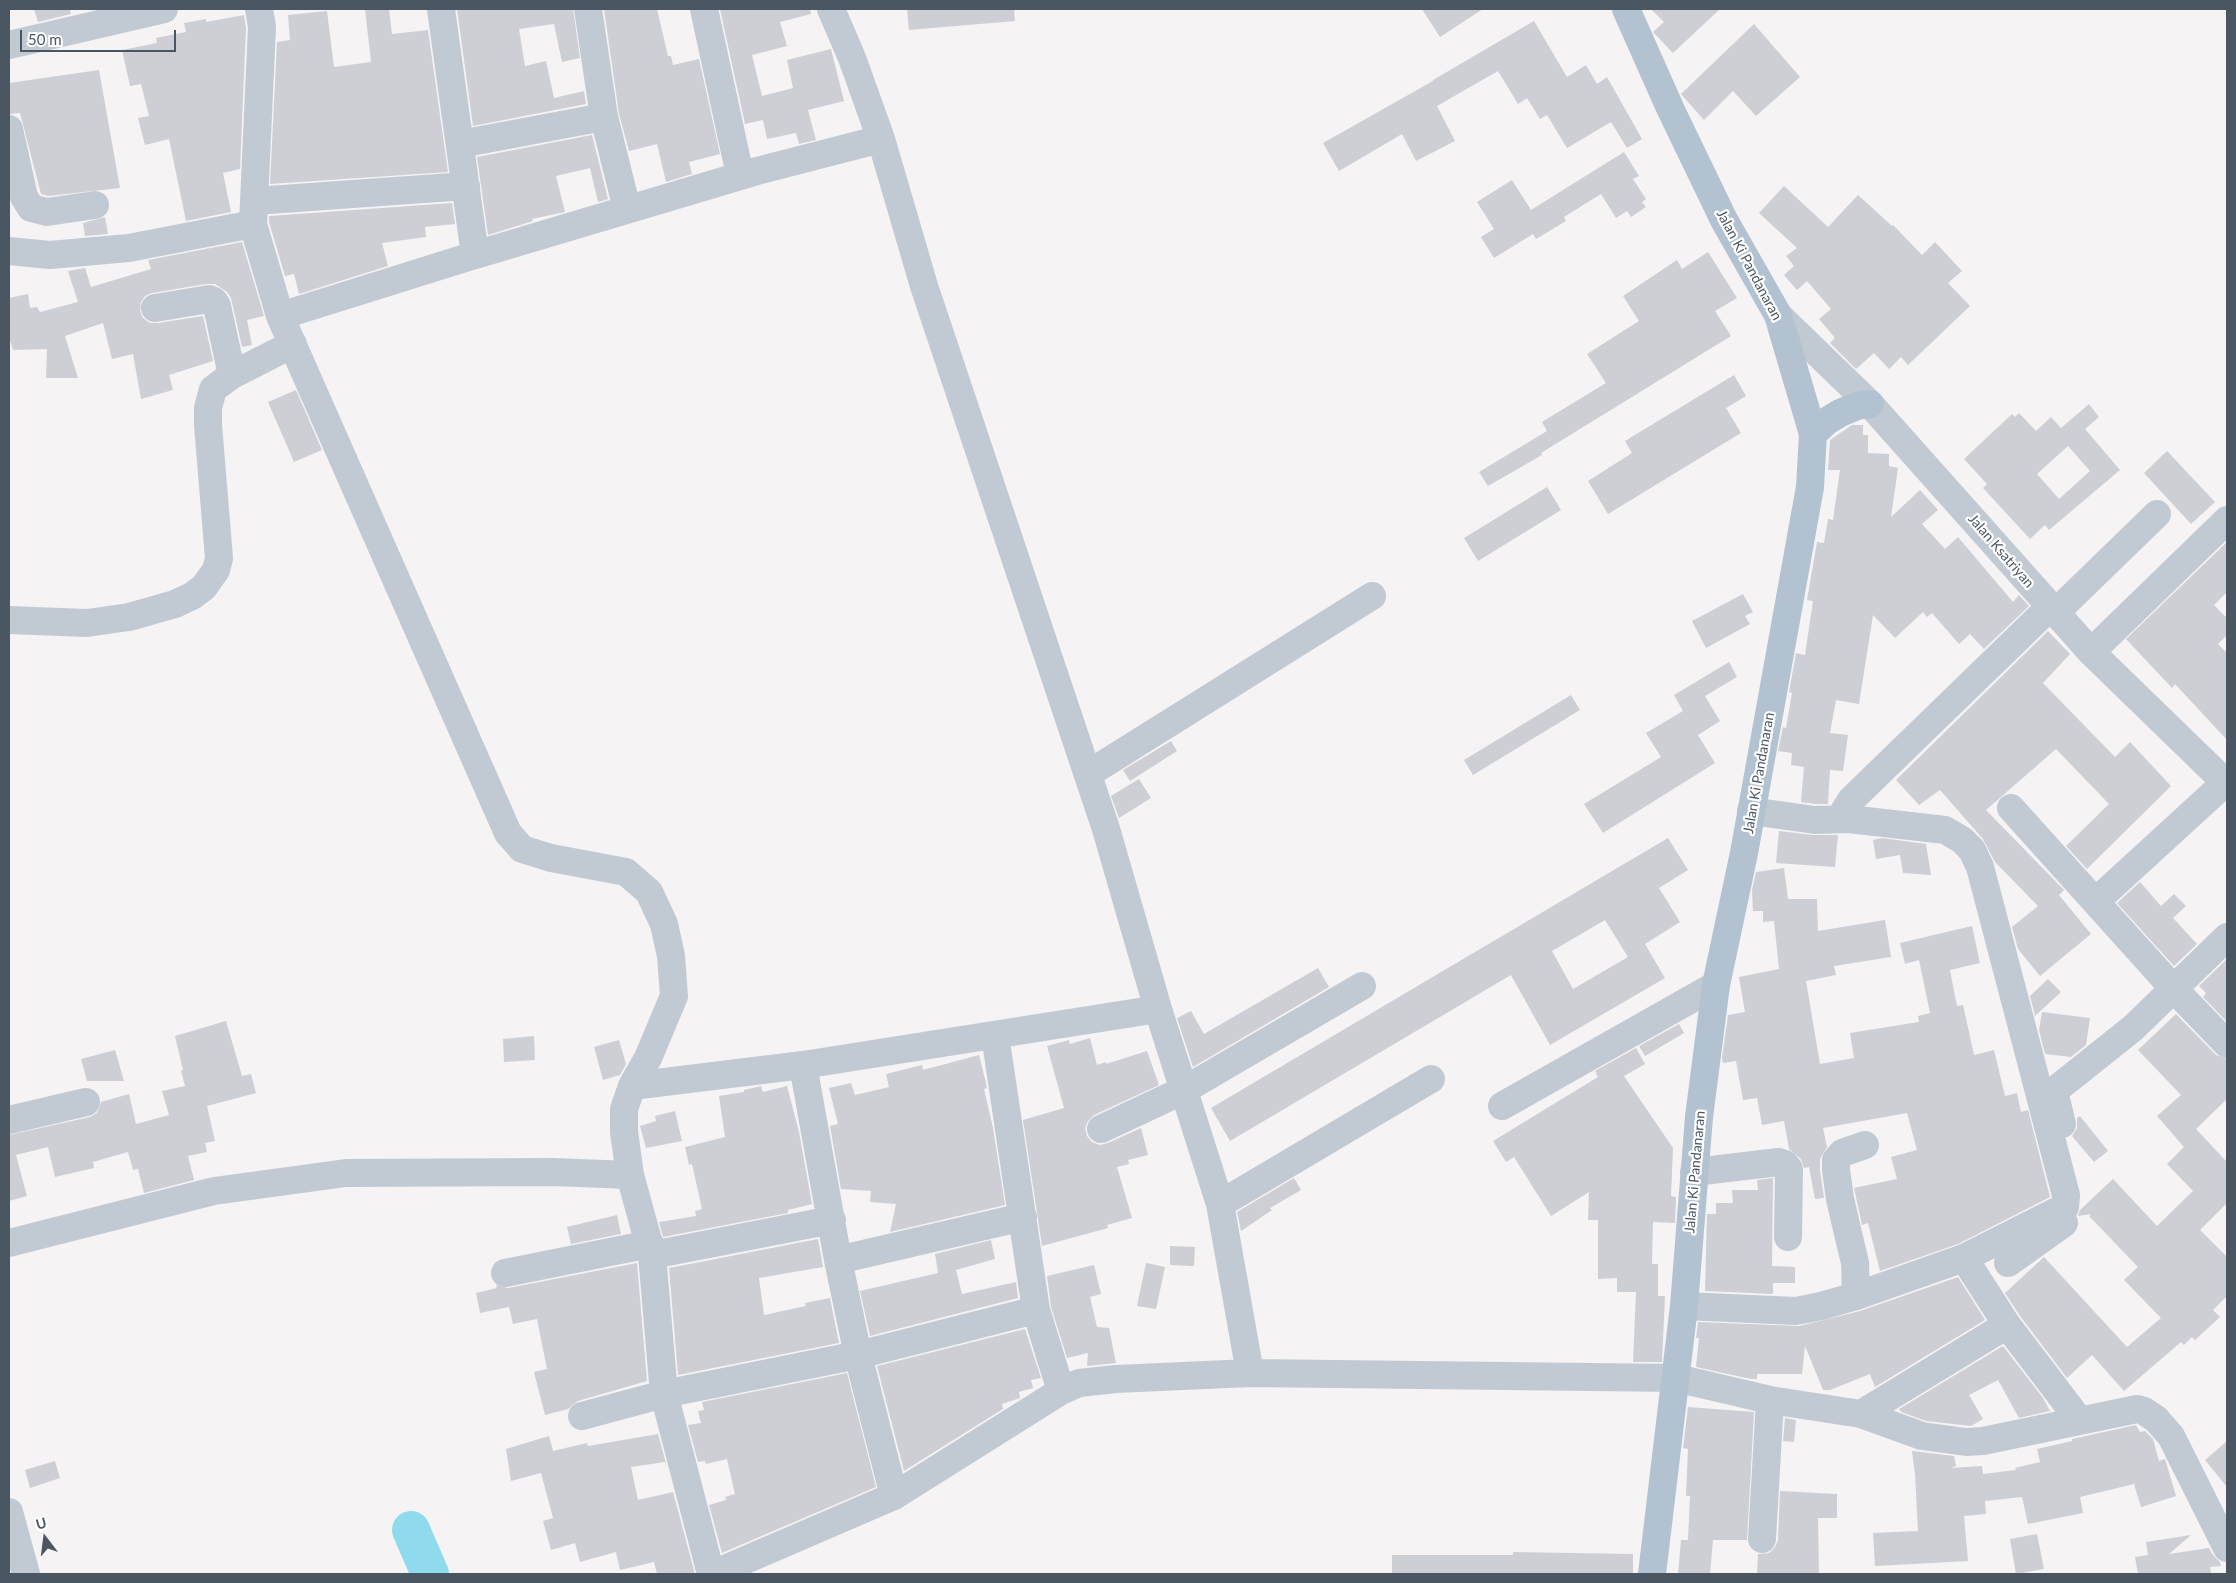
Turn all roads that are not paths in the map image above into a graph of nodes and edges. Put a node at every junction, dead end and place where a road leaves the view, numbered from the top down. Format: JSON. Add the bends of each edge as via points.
{"nodes":[{"id":1,"x":164,"y":9,"type":"edge"},
{"id":2,"x":259,"y":9,"type":"edge"},
{"id":3,"x":441,"y":9,"type":"edge"},
{"id":4,"x":588,"y":9,"type":"edge"},
{"id":5,"x":704,"y":9,"type":"edge"},
{"id":6,"x":831,"y":9,"type":"edge"},
{"id":7,"x":1626,"y":9,"type":"edge"},
{"id":8,"x":9,"y":45,"type":"edge"},
{"id":9,"x":604,"y":117,"type":"junction"},
{"id":10,"x":9,"y":129,"type":"edge"},
{"id":11,"x":881,"y":139,"type":"junction"},
{"id":12,"x":460,"y":144,"type":"junction"},
{"id":13,"x":740,"y":175,"type":"junction"},
{"id":14,"x":466,"y":186,"type":"junction"},
{"id":15,"x":95,"y":205,"type":"dead end"},
{"id":16,"x":627,"y":209,"type":"junction"},
{"id":17,"x":254,"y":213,"type":"junction"},
{"id":18,"x":9,"y":252,"type":"edge"},
{"id":19,"x":475,"y":255,"type":"junction"},
{"id":20,"x":155,"y":308,"type":"dead end"},
{"id":21,"x":1778,"y":315,"type":"junction"},
{"id":22,"x":280,"y":316,"type":"junction"},
{"id":23,"x":293,"y":344,"type":"junction"},
{"id":24,"x":232,"y":375,"type":"junction"},
{"id":25,"x":1870,"y":404,"type":"junction"},
{"id":26,"x":1813,"y":434,"type":"junction"},
{"id":27,"x":2157,"y":514,"type":"dead end"},
{"id":28,"x":2227,"y":520,"type":"edge"},
{"id":29,"x":1372,"y":596,"type":"dead end"},
{"id":30,"x":2053,"y":610,"type":"junction"},
{"id":31,"x":9,"y":620,"type":"edge"},
{"id":32,"x":2091,"y":652,"type":"junction"},
{"id":33,"x":1088,"y":774,"type":"junction"},
{"id":34,"x":2226,"y":783,"type":"edge"},
{"id":35,"x":2011,"y":808,"type":"dead end"},
{"id":36,"x":1751,"y":811,"type":"junction"},
{"id":37,"x":1840,"y":818,"type":"junction"},
{"id":38,"x":2096,"y":902,"type":"junction"},
{"id":39,"x":2227,"y":938,"type":"edge"},
{"id":40,"x":1716,"y":985,"type":"junction"},
{"id":41,"x":1362,"y":986,"type":"dead end"},
{"id":42,"x":2173,"y":988,"type":"junction"},
{"id":43,"x":1158,"y":1009,"type":"junction"},
{"id":44,"x":995,"y":1034,"type":"junction"},
{"id":45,"x":2227,"y":1044,"type":"edge"},
{"id":46,"x":803,"y":1064,"type":"junction"},
{"id":47,"x":1431,"y":1079,"type":"dead end"},
{"id":48,"x":632,"y":1086,"type":"junction"},
{"id":49,"x":1184,"y":1090,"type":"junction"},
{"id":50,"x":86,"y":1102,"type":"dead end"},
{"id":51,"x":1502,"y":1106,"type":"dead end"},
{"id":52,"x":9,"y":1120,"type":"edge"},
{"id":53,"x":1101,"y":1129,"type":"dead end"},
{"id":54,"x":1865,"y":1145,"type":"dead end"},
{"id":55,"x":1694,"y":1172,"type":"junction"},
{"id":56,"x":630,"y":1174,"type":"junction"},
{"id":57,"x":1220,"y":1204,"type":"junction"},
{"id":58,"x":1023,"y":1217,"type":"junction"},
{"id":59,"x":832,"y":1220,"type":"junction"},
{"id":60,"x":1788,"y":1238,"type":"dead end"},
{"id":61,"x":9,"y":1243,"type":"edge"},
{"id":62,"x":651,"y":1249,"type":"junction"},
{"id":63,"x":1964,"y":1258,"type":"junction"},
{"id":64,"x":838,"y":1260,"type":"junction"},
{"id":65,"x":2008,"y":1263,"type":"dead end"},
{"id":66,"x":505,"y":1274,"type":"dead end"},
{"id":67,"x":1856,"y":1296,"type":"junction"},
{"id":68,"x":1684,"y":1306,"type":"junction"},
{"id":69,"x":1036,"y":1310,"type":"junction"},
{"id":70,"x":2007,"y":1325,"type":"junction"},
{"id":71,"x":858,"y":1355,"type":"junction"},
{"id":72,"x":1250,"y":1373,"type":"junction"},
{"id":73,"x":1676,"y":1378,"type":"junction"},
{"id":74,"x":1062,"y":1391,"type":"junction"},
{"id":75,"x":664,"y":1394,"type":"junction"},
{"id":76,"x":1770,"y":1400,"type":"junction"},
{"id":77,"x":1861,"y":1414,"type":"junction"},
{"id":78,"x":582,"y":1416,"type":"dead end"},
{"id":79,"x":2080,"y":1421,"type":"junction"},
{"id":80,"x":894,"y":1496,"type":"junction"},
{"id":81,"x":9,"y":1512,"type":"edge"},
{"id":82,"x":1762,"y":1539,"type":"dead end"},
{"id":83,"x":2227,"y":1551,"type":"edge"},
{"id":84,"x":26,"y":1574,"type":"edge"},
{"id":85,"x":712,"y":1574,"type":"edge"},
{"id":86,"x":1652,"y":1574,"type":"edge"}],
"edges":[{"from":1,"to":8,"type":"street"},
{"from":2,"to":17,"type":"street","via":[[262,27]]},
{"from":3,"to":12,"type":"street"},
{"from":4,"to":9,"type":"street"},
{"from":5,"to":13,"type":"street"},
{"from":6,"to":11,"type":"street"},
{"from":7,"to":21,"type":"main road","name":"Jalan Ki Pandanaran","via":[[1724,220]]},
{"from":9,"to":12,"type":"street"},
{"from":9,"to":16,"type":"street"},
{"from":10,"to":15,"type":"street","via":[[24,197],[31,208],[47,212]]},
{"from":11,"to":13,"type":"street"},
{"from":11,"to":33,"type":"street","via":[[924,286]]},
{"from":12,"to":14,"type":"street"},
{"from":13,"to":16,"type":"street"},
{"from":14,"to":17,"type":"street"},
{"from":14,"to":19,"type":"street"},
{"from":16,"to":19,"type":"street"},
{"from":17,"to":18,"type":"street","via":[[129,248],[50,255]]},
{"from":17,"to":22,"type":"street"},
{"from":19,"to":22,"type":"street"},
{"from":20,"to":24,"type":"street","via":[[209,299],[214,301]]},
{"from":21,"to":25,"type":"street","name":"Jalan Ksatriyan"},
{"from":21,"to":26,"type":"main road","name":"Jalan Ki Pandanaran"},
{"from":22,"to":23,"type":"street"},
{"from":23,"to":24,"type":"street"},
{"from":23,"to":48,"type":"street","via":[[508,833],[522,848],[551,858],[626,872],[648,892],[664,924],[671,956],[674,996],[648,1058]]},
{"from":24,"to":31,"type":"street","via":[[213,388],[208,408],[220,546],[216,570],[204,587],[174,604],[129,618],[87,624]]},
{"from":25,"to":26,"type":"main road","via":[[1840,413]]},
{"from":25,"to":30,"type":"street","name":"Jalan Ksatriyan"},
{"from":26,"to":36,"type":"main road","name":"Jalan Ki Pandanaran","via":[[1810,487]]},
{"from":27,"to":30,"type":"street"},
{"from":28,"to":32,"type":"street"},
{"from":29,"to":33,"type":"street"},
{"from":30,"to":32,"type":"street","name":"Jalan Ksatriyan"},
{"from":30,"to":37,"type":"street","via":[[1852,800]]},
{"from":32,"to":34,"type":"street","name":"Jalan Ksatriyan"},
{"from":33,"to":43,"type":"street"},
{"from":34,"to":38,"type":"street"},
{"from":35,"to":38,"type":"street"},
{"from":36,"to":37,"type":"street","via":[[1815,820]]},
{"from":36,"to":40,"type":"main road","name":"Jalan Ki Pandanaran"},
{"from":37,"to":63,"type":"street","via":[[1945,830],[1972,850],[1980,867],[2066,1195],[2065,1207]]},
{"from":38,"to":42,"type":"street"},
{"from":39,"to":42,"type":"street"},
{"from":40,"to":51,"type":"street"},
{"from":40,"to":55,"type":"main road","name":"Jalan Ki Pandanaran"},
{"from":41,"to":49,"type":"street"},
{"from":42,"to":45,"type":"street"},
{"from":42,"to":65,"type":"street","via":[[2133,1028],[2054,1091],[2082,1211]]},
{"from":43,"to":44,"type":"street"},
{"from":43,"to":49,"type":"street"},
{"from":44,"to":46,"type":"street"},
{"from":44,"to":58,"type":"street"},
{"from":46,"to":48,"type":"street"},
{"from":46,"to":59,"type":"street"},
{"from":47,"to":57,"type":"street"},
{"from":48,"to":56,"type":"street","via":[[624,1109]]},
{"from":49,"to":53,"type":"street"},
{"from":49,"to":57,"type":"street"},
{"from":50,"to":52,"type":"street"},
{"from":54,"to":67,"type":"street","via":[[1842,1153],[1836,1160],[1840,1199],[1855,1263]]},
{"from":55,"to":60,"type":"street","via":[[1779,1162],[1785,1164],[1789,1170]]},
{"from":55,"to":68,"type":"main road","name":"Jalan Ki Pandanaran"},
{"from":56,"to":61,"type":"street","via":[[359,1173],[214,1191]]},
{"from":56,"to":62,"type":"street"},
{"from":57,"to":72,"type":"street"},
{"from":58,"to":64,"type":"street"},
{"from":58,"to":69,"type":"street"},
{"from":59,"to":62,"type":"street"},
{"from":59,"to":64,"type":"street"},
{"from":62,"to":66,"type":"street"},
{"from":62,"to":75,"type":"street"},
{"from":63,"to":67,"type":"street"},
{"from":63,"to":70,"type":"street"},
{"from":64,"to":71,"type":"street"},
{"from":67,"to":68,"type":"street","via":[[1796,1311]]},
{"from":68,"to":73,"type":"main road","name":"Jalan Ki Pandanaran"},
{"from":69,"to":71,"type":"street"},
{"from":69,"to":74,"type":"street"},
{"from":70,"to":77,"type":"street"},
{"from":70,"to":79,"type":"street"},
{"from":71,"to":75,"type":"street"},
{"from":71,"to":80,"type":"street"},
{"from":72,"to":73,"type":"street"},
{"from":72,"to":74,"type":"street","via":[[1093,1380]]},
{"from":73,"to":76,"type":"street"},
{"from":73,"to":86,"type":"main road","name":"Jalan Ki Pandanaran"},
{"from":74,"to":80,"type":"street"},
{"from":75,"to":78,"type":"street"},
{"from":75,"to":85,"type":"street"},
{"from":76,"to":77,"type":"street"},
{"from":76,"to":82,"type":"street"},
{"from":77,"to":79,"type":"street","via":[[1922,1436],[1966,1442]]},
{"from":79,"to":83,"type":"street","via":[[2137,1409],[2156,1419],[2171,1436]]},
{"from":80,"to":85,"type":"street"},
{"from":81,"to":84,"type":"street"}]}
